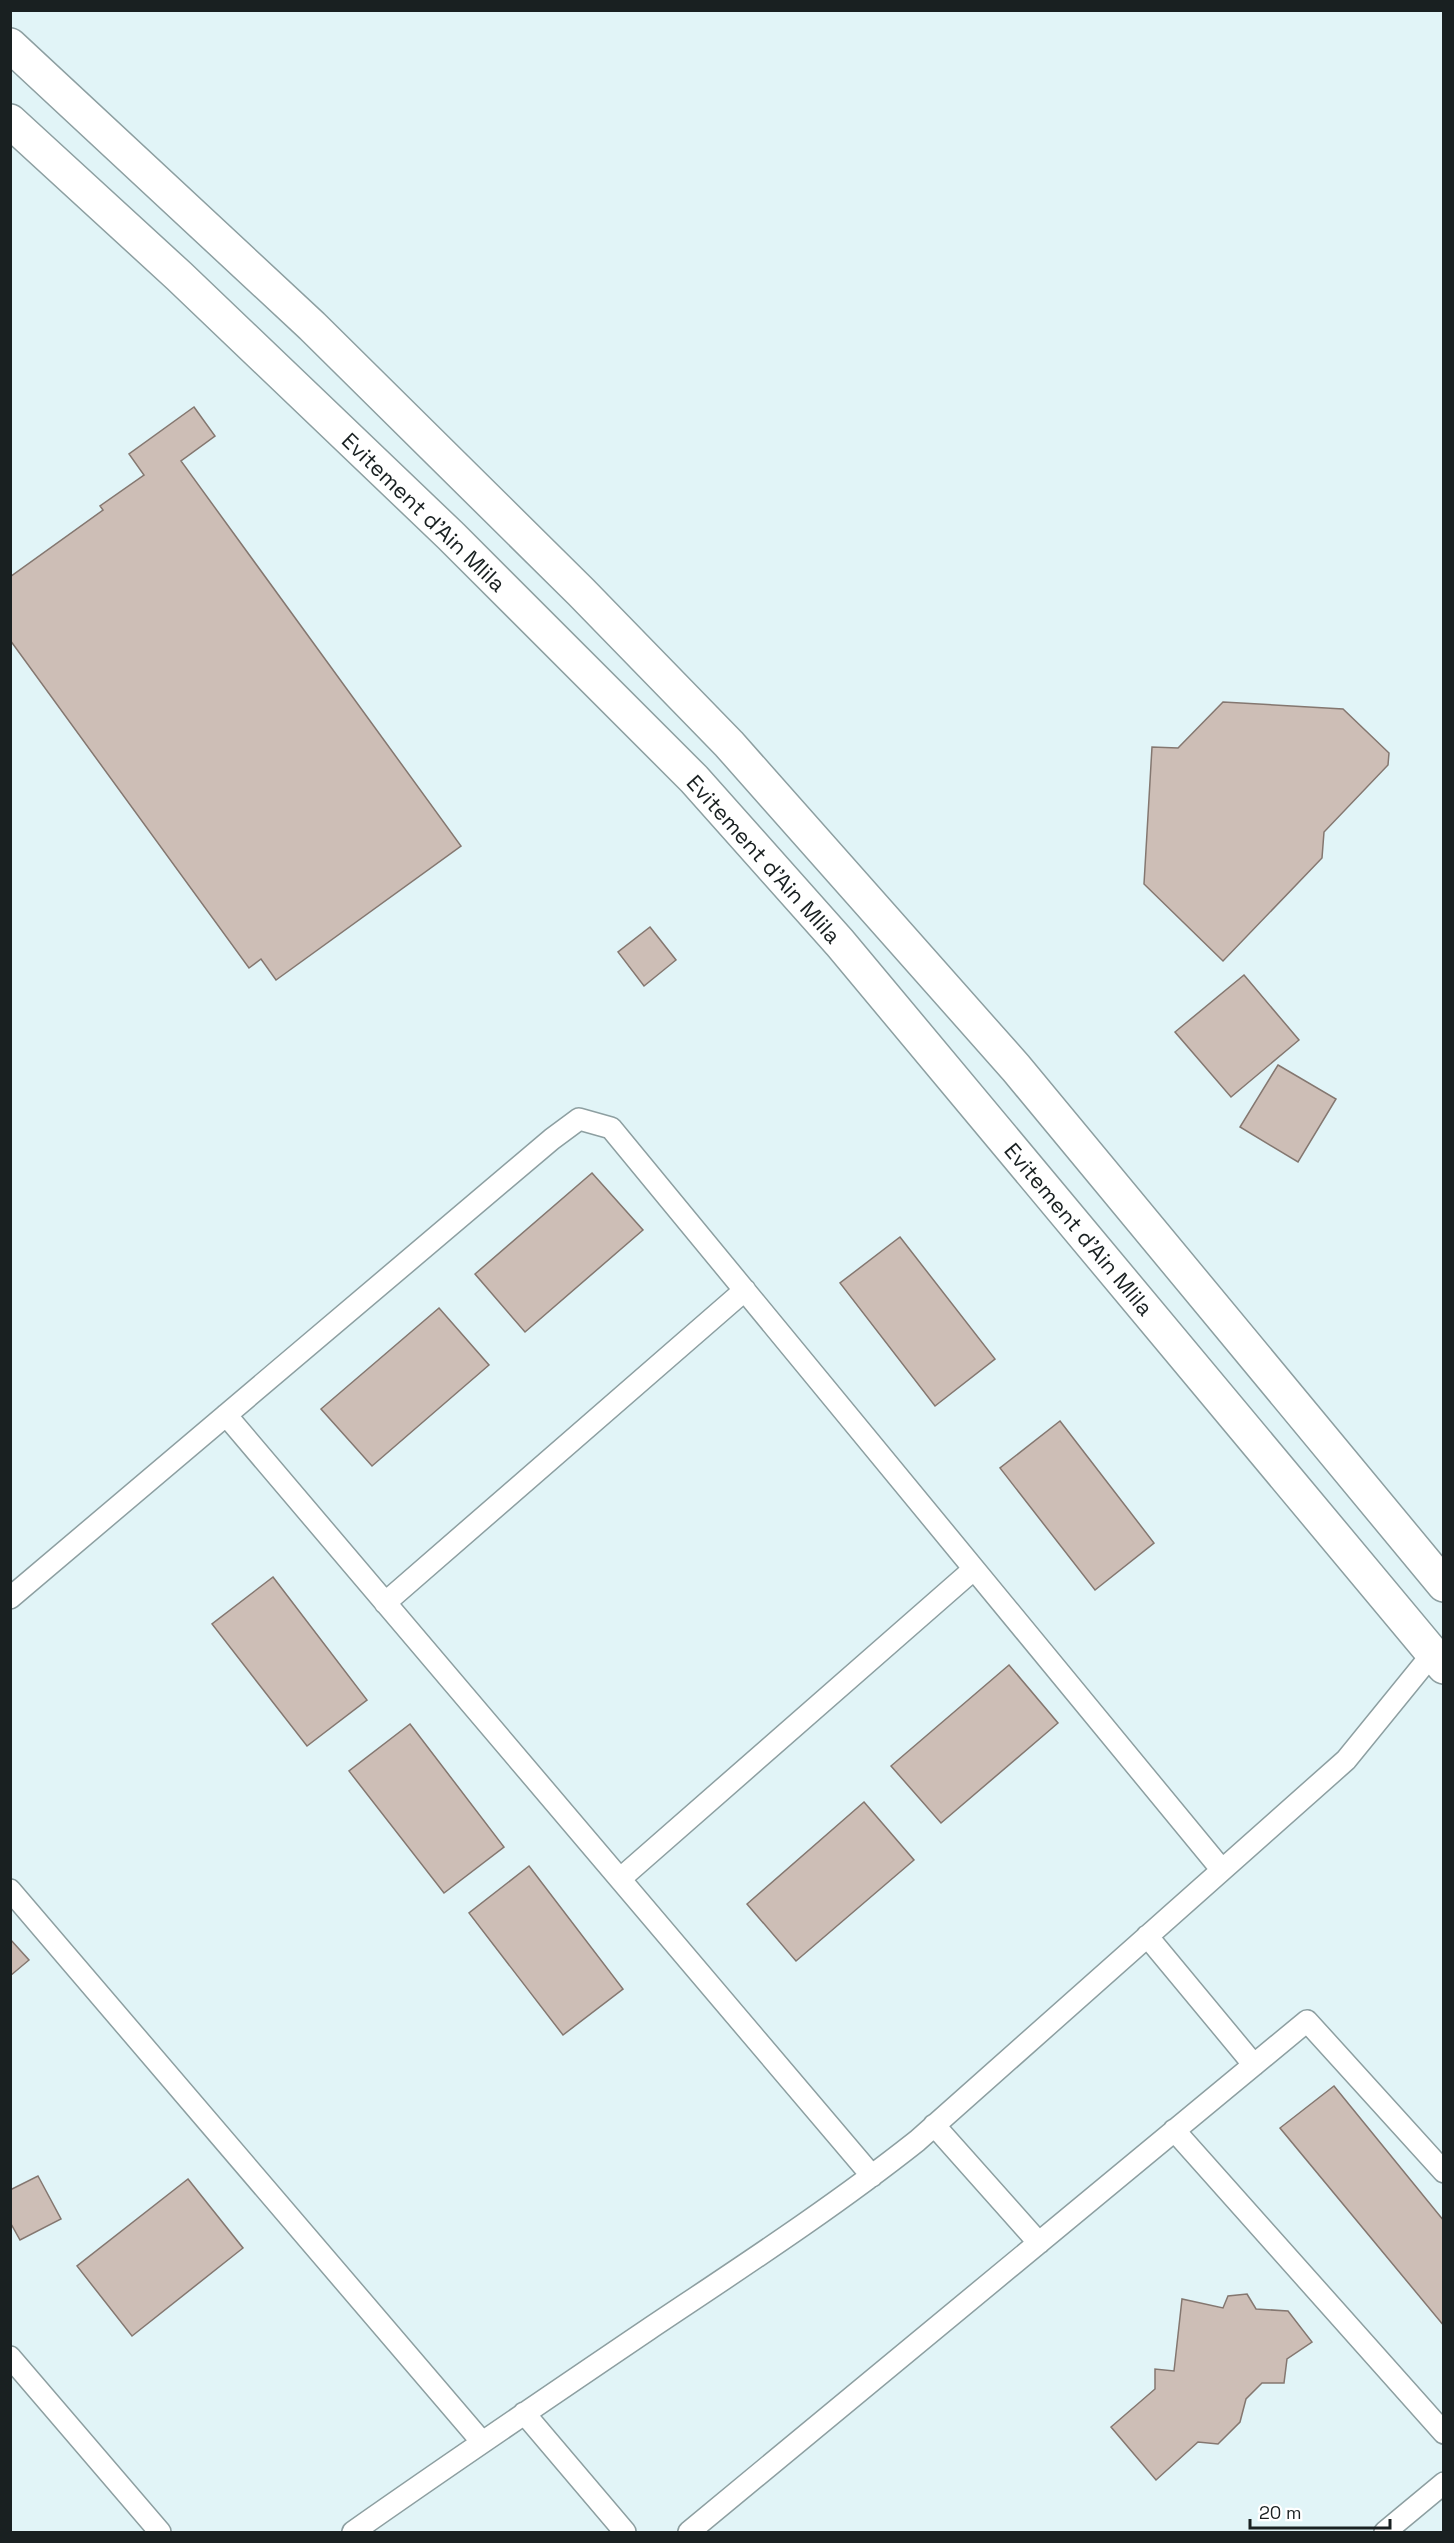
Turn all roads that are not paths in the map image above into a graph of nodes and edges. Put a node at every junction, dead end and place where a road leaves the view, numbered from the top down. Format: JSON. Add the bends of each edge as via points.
{"nodes":[{"id":1,"x":10,"y":45,"type":"edge"},
{"id":2,"x":10,"y":121,"type":"edge"},
{"id":3,"x":746,"y":1290,"type":"junction"},
{"id":4,"x":226,"y":1415,"type":"junction"},
{"id":5,"x":974,"y":1569,"type":"junction"},
{"id":6,"x":1443,"y":1585,"type":"edge"},
{"id":7,"x":10,"y":1598,"type":"edge"},
{"id":8,"x":385,"y":1602,"type":"junction"},
{"id":9,"x":1438,"y":1660,"type":"edge"},
{"id":10,"x":1222,"y":1870,"type":"junction"},
{"id":11,"x":620,"y":1879,"type":"junction"},
{"id":12,"x":10,"y":1890,"type":"edge"},
{"id":13,"x":1147,"y":1936,"type":"junction"},
{"id":14,"x":1254,"y":2064,"type":"junction"},
{"id":15,"x":934,"y":2125,"type":"junction"},
{"id":16,"x":1174,"y":2130,"type":"junction"},
{"id":17,"x":1443,"y":2172,"type":"edge"},
{"id":18,"x":872,"y":2176,"type":"junction"},
{"id":19,"x":1039,"y":2243,"type":"junction"},
{"id":20,"x":10,"y":2357,"type":"edge"},
{"id":21,"x":524,"y":2413,"type":"junction"},
{"id":22,"x":1443,"y":2433,"type":"edge"},
{"id":23,"x":482,"y":2442,"type":"junction"},
{"id":24,"x":1443,"y":2483,"type":"edge"},
{"id":25,"x":160,"y":2532,"type":"edge"},
{"id":26,"x":353,"y":2532,"type":"edge"},
{"id":27,"x":625,"y":2532,"type":"edge"},
{"id":28,"x":689,"y":2532,"type":"edge"},
{"id":29,"x":1385,"y":2532,"type":"edge"}],
"edges":[{"from":1,"to":6,"type":"highway","via":[[312,326],[729,744],[1017,1068]]},
{"from":2,"to":9,"type":"highway","name":"Evitement d'Ain Mlila","via":[[451,536],[694,779],[840,943]]},
{"from":3,"to":4,"type":"lane","via":[[611,1128],[579,1119]]},
{"from":3,"to":5,"type":"lane"},
{"from":3,"to":8,"type":"lane"},
{"from":4,"to":7,"type":"lane"},
{"from":4,"to":8,"type":"lane"},
{"from":5,"to":10,"type":"lane"},
{"from":5,"to":11,"type":"lane"},
{"from":8,"to":11,"type":"lane"},
{"from":9,"to":10,"type":"lane","via":[[1346,1760]]},
{"from":10,"to":13,"type":"lane"},
{"from":11,"to":18,"type":"lane"},
{"from":12,"to":23,"type":"lane"},
{"from":13,"to":14,"type":"lane"},
{"from":13,"to":15,"type":"lane"},
{"from":14,"to":16,"type":"lane"},
{"from":14,"to":17,"type":"lane","via":[[1307,2021]]},
{"from":15,"to":18,"type":"lane"},
{"from":15,"to":19,"type":"lane"},
{"from":16,"to":19,"type":"lane"},
{"from":16,"to":22,"type":"lane"},
{"from":18,"to":21,"type":"lane"},
{"from":19,"to":28,"type":"lane"},
{"from":20,"to":25,"type":"lane"},
{"from":21,"to":23,"type":"lane"},
{"from":21,"to":27,"type":"lane"},
{"from":23,"to":26,"type":"lane"},
{"from":24,"to":29,"type":"lane"}]}
